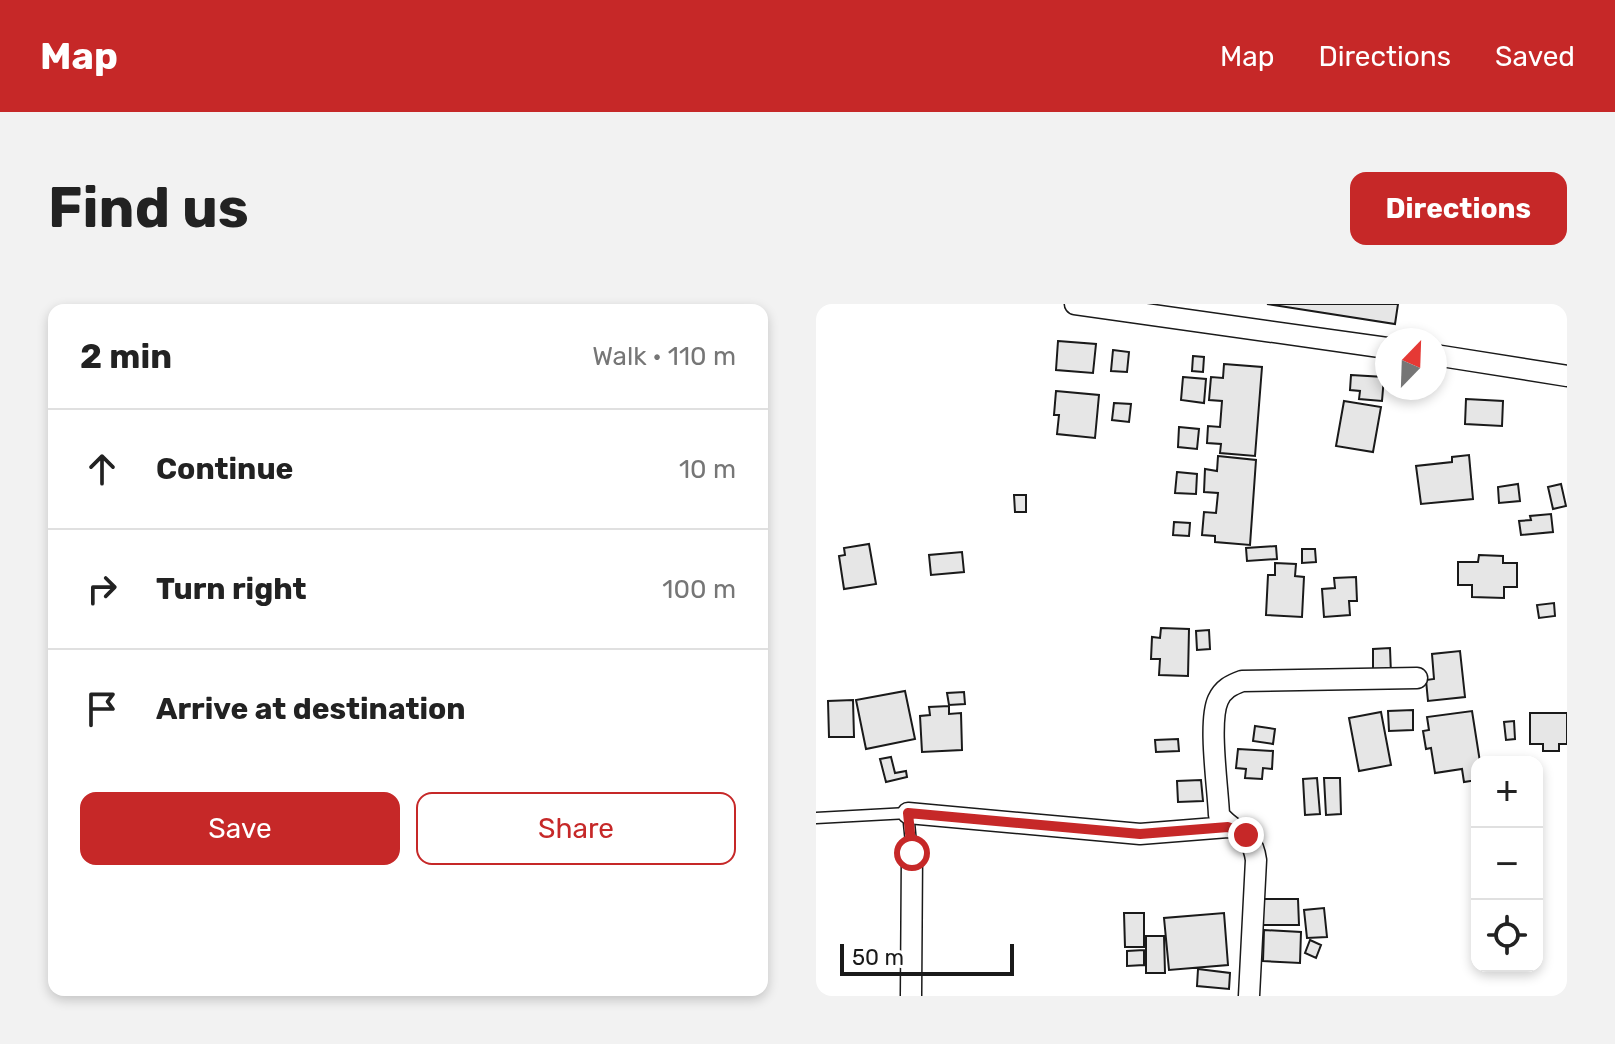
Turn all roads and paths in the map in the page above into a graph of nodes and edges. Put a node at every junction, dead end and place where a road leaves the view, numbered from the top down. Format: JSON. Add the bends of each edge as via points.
{"nodes":[{"id":1,"x":1075,"y":304,"type":"edge"},
{"id":2,"x":1375,"y":346,"type":"edge"},
{"id":3,"x":1447,"y":357,"type":"edge"},
{"id":4,"x":1567,"y":376,"type":"edge"},
{"id":5,"x":1417,"y":678,"type":"dead end"},
{"id":6,"x":908,"y":813,"type":"junction"},
{"id":7,"x":816,"y":818,"type":"edge"},
{"id":8,"x":1228,"y":827,"type":"junction"},
{"id":9,"x":912,"y":853,"type":"joint"},
{"id":10,"x":911,"y":996,"type":"edge"},
{"id":11,"x":1249,"y":996,"type":"edge"}],
"edges":[{"from":1,"to":2,"type":"street"},
{"from":3,"to":4,"type":"street"},
{"from":5,"to":8,"type":"street","via":[[1242,681],[1227,687],[1214,715],[1219,815]]},
{"from":6,"to":7,"type":"lane"},
{"from":6,"to":8,"type":"street","via":[[1140,834]]},
{"from":6,"to":9,"type":"lane"},
{"from":8,"to":11,"type":"street","via":[[1246,835],[1256,860]]},
{"from":9,"to":10,"type":"street"}]}
